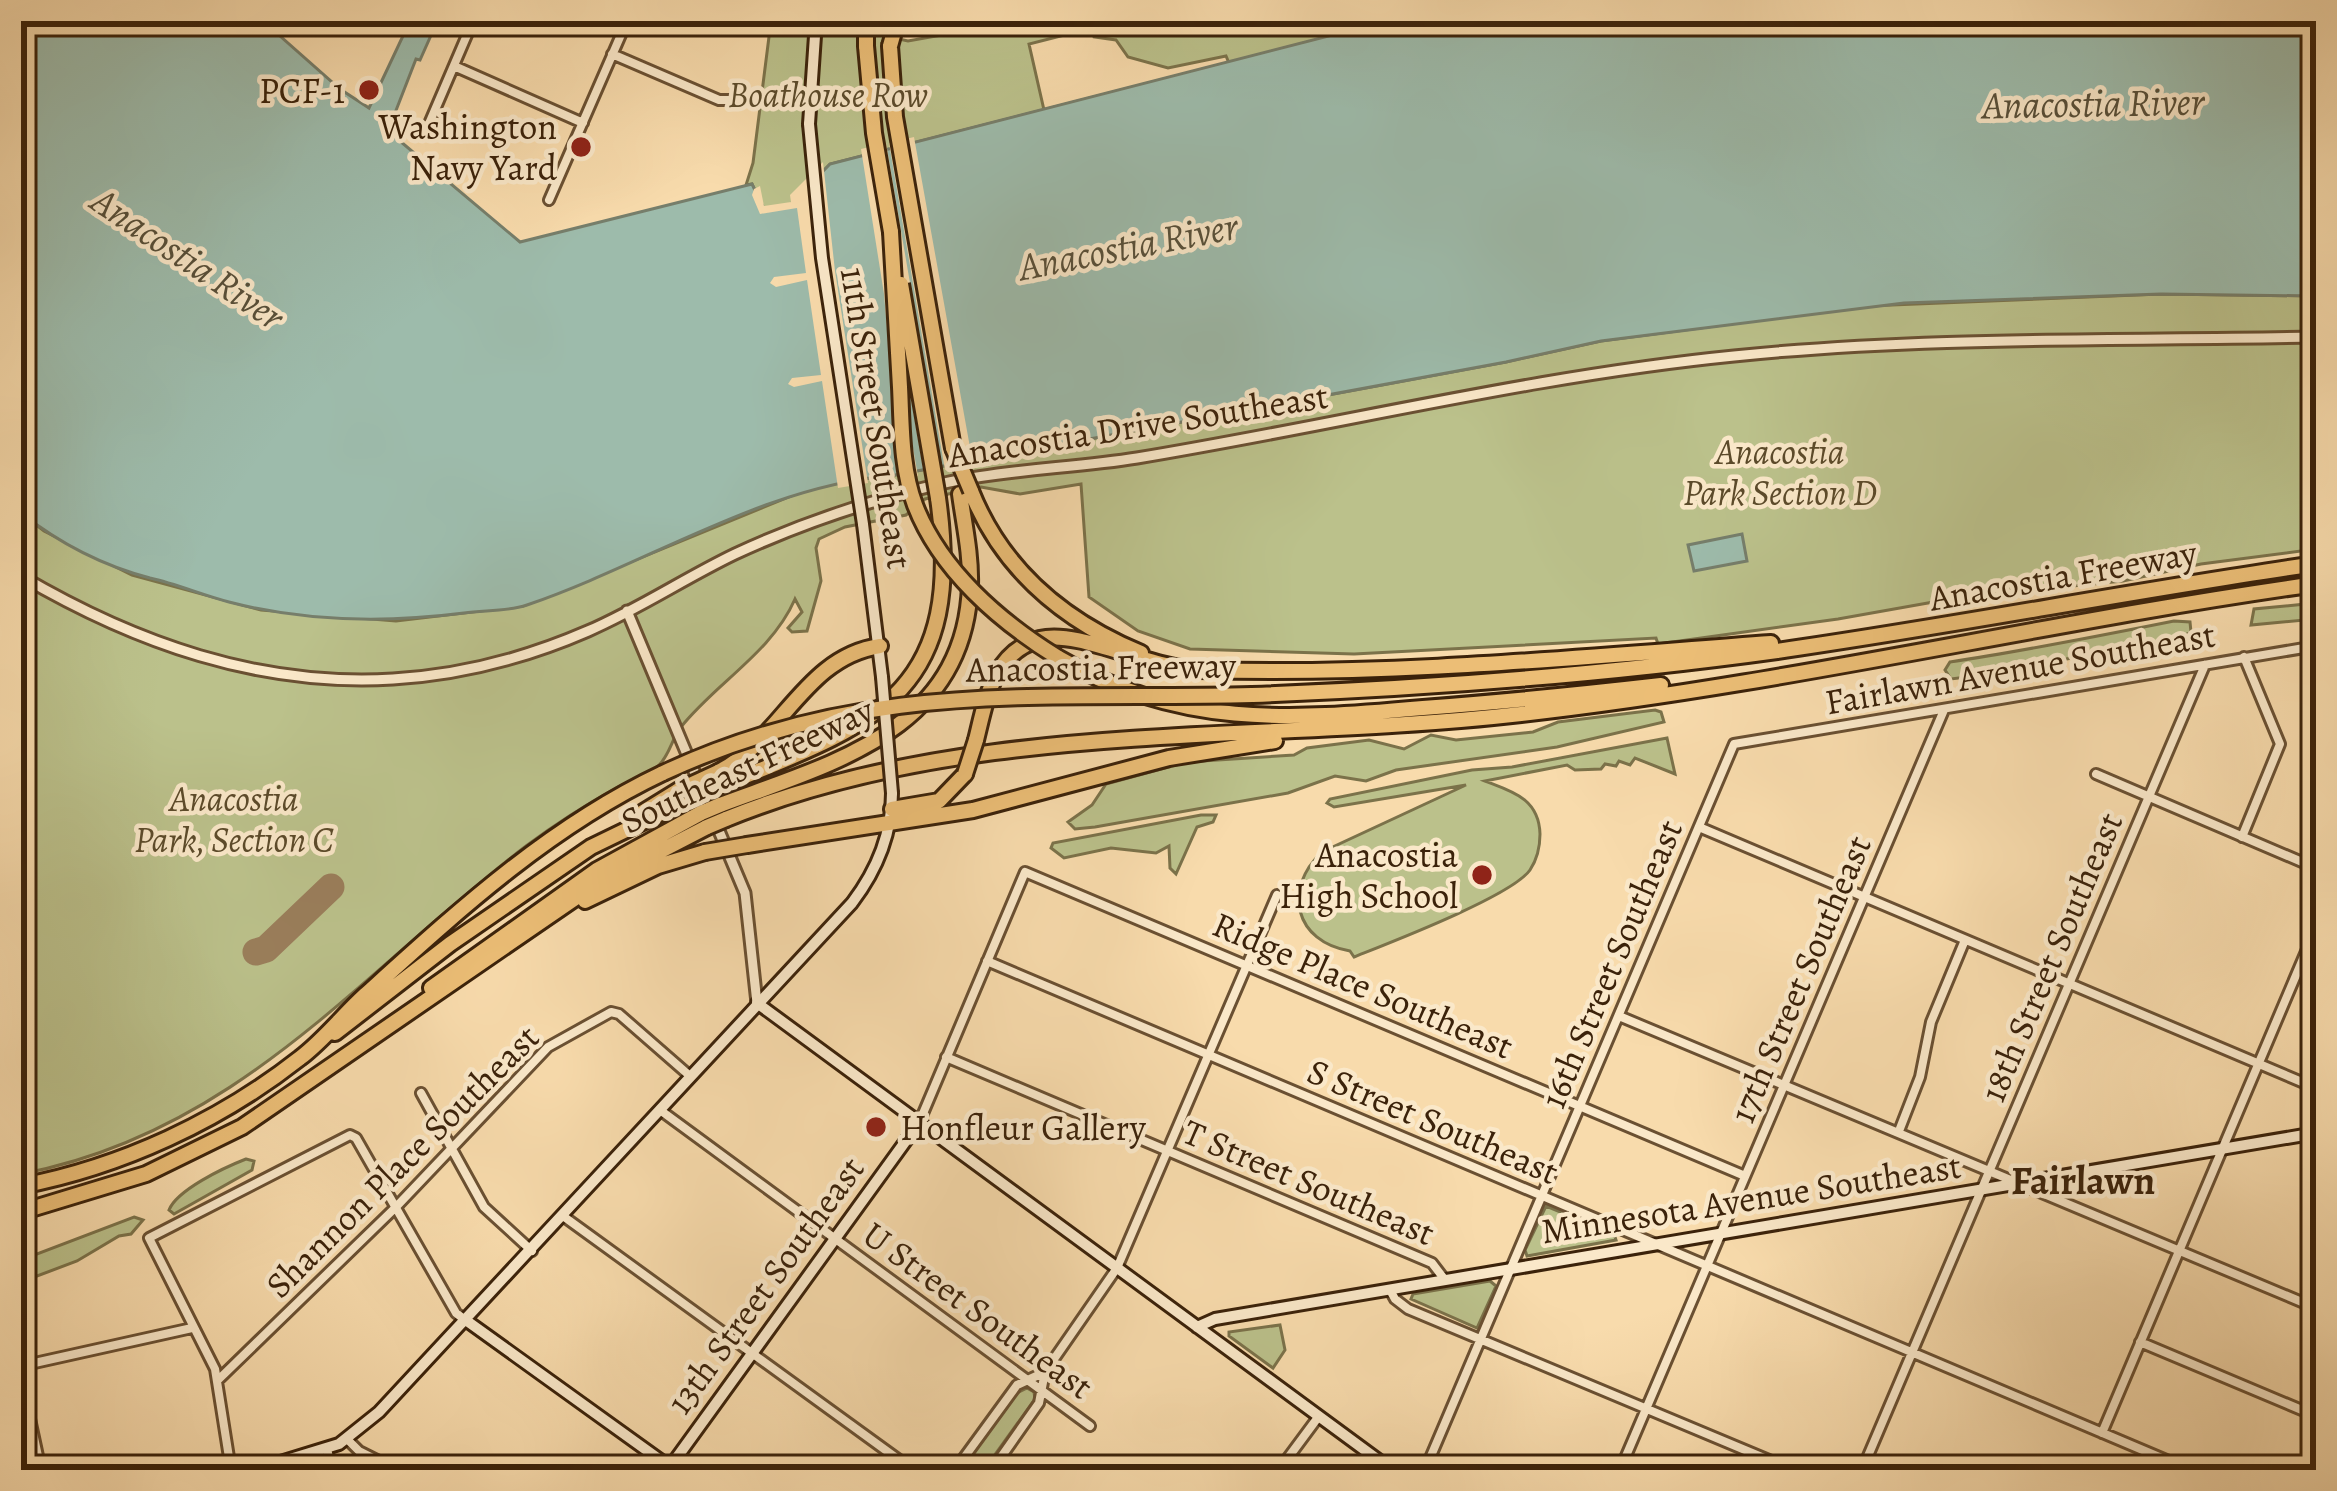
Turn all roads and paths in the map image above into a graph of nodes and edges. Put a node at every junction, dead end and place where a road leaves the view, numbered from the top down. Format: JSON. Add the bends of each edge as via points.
{"nodes":[{"id":1,"x":473,"y":21,"type":"edge"},
{"id":2,"x":627,"y":21,"type":"edge"},
{"id":3,"x":815,"y":21,"type":"edge"},
{"id":4,"x":843,"y":21,"type":"edge"},
{"id":5,"x":866,"y":21,"type":"edge"},
{"id":6,"x":893,"y":21,"type":"edge"},
{"id":7,"x":922,"y":21,"type":"edge"},
{"id":8,"x":612,"y":54,"type":"junction"},
{"id":9,"x":454,"y":66,"type":"junction"},
{"id":10,"x":743,"y":100,"type":"dead end"},
{"id":11,"x":583,"y":123,"type":"junction"},
{"id":12,"x":425,"y":134,"type":"dead end"},
{"id":13,"x":549,"y":200,"type":"dead end"},
{"id":14,"x":891,"y":232,"type":"junction"},
{"id":15,"x":2316,"y":337,"type":"edge"},
{"id":16,"x":966,"y":492,"type":"junction"},
{"id":17,"x":2316,"y":564,"type":"edge"},
{"id":18,"x":21,"y":576,"type":"edge"},
{"id":19,"x":2316,"y":584,"type":"edge"},
{"id":20,"x":627,"y":611,"type":"junction"},
{"id":21,"x":1896,"y":633,"type":"junction"},
{"id":22,"x":880,"y":646,"type":"junction"},
{"id":23,"x":2316,"y":646,"type":"edge"},
{"id":24,"x":2244,"y":657,"type":"junction"},
{"id":25,"x":2206,"y":663,"type":"junction"},
{"id":26,"x":1815,"y":668,"type":"junction"},
{"id":27,"x":1234,"y":671,"type":"junction"},
{"id":28,"x":1944,"y":708,"type":"junction"},
{"id":29,"x":1375,"y":727,"type":"junction"},
{"id":30,"x":1734,"y":744,"type":"joint"},
{"id":31,"x":2096,"y":774,"type":"dead end"},
{"id":32,"x":2149,"y":797,"type":"junction"},
{"id":33,"x":891,"y":809,"type":"junction"},
{"id":34,"x":723,"y":812,"type":"junction"},
{"id":35,"x":704,"y":820,"type":"junction"},
{"id":36,"x":1699,"y":827,"type":"junction"},
{"id":37,"x":2242,"y":837,"type":"junction"},
{"id":38,"x":591,"y":847,"type":"junction"},
{"id":39,"x":2316,"y":868,"type":"edge"},
{"id":40,"x":1025,"y":872,"type":"joint"},
{"id":41,"x":1277,"y":895,"type":"dead end"},
{"id":42,"x":1864,"y":898,"type":"junction"},
{"id":43,"x":554,"y":916,"type":"junction"},
{"id":44,"x":2316,"y":928,"type":"edge"},
{"id":45,"x":1965,"y":940,"type":"junction"},
{"id":46,"x":987,"y":961,"type":"junction"},
{"id":47,"x":1247,"y":965,"type":"junction"},
{"id":48,"x":2068,"y":985,"type":"junction"},
{"id":49,"x":757,"y":1003,"type":"junction"},
{"id":50,"x":1619,"y":1016,"type":"junction"},
{"id":51,"x":311,"y":1050,"type":"junction"},
{"id":52,"x":1208,"y":1056,"type":"junction"},
{"id":53,"x":946,"y":1057,"type":"junction"},
{"id":54,"x":2258,"y":1065,"type":"junction"},
{"id":55,"x":317,"y":1076,"type":"junction"},
{"id":56,"x":690,"y":1076,"type":"junction"},
{"id":57,"x":1785,"y":1084,"type":"junction"},
{"id":58,"x":2316,"y":1088,"type":"edge"},
{"id":59,"x":421,"y":1093,"type":"dead end"},
{"id":60,"x":1580,"y":1106,"type":"junction"},
{"id":61,"x":660,"y":1110,"type":"junction"},
{"id":62,"x":918,"y":1124,"type":"junction"},
{"id":63,"x":1899,"y":1132,"type":"junction"},
{"id":64,"x":2316,"y":1133,"type":"edge"},
{"id":65,"x":2222,"y":1149,"type":"junction"},
{"id":66,"x":453,"y":1150,"type":"junction"},
{"id":67,"x":1169,"y":1151,"type":"junction"},
{"id":68,"x":1989,"y":1170,"type":"junction"},
{"id":69,"x":1745,"y":1176,"type":"junction"},
{"id":70,"x":2020,"y":1183,"type":"junction"},
{"id":71,"x":21,"y":1186,"type":"edge"},
{"id":72,"x":1981,"y":1191,"type":"junction"},
{"id":73,"x":1542,"y":1197,"type":"junction"},
{"id":74,"x":396,"y":1207,"type":"junction"},
{"id":75,"x":21,"y":1212,"type":"edge"},
{"id":76,"x":563,"y":1216,"type":"junction"},
{"id":77,"x":1721,"y":1234,"type":"junction"},
{"id":78,"x":836,"y":1239,"type":"junction"},
{"id":79,"x":1654,"y":1244,"type":"junction"},
{"id":80,"x":2179,"y":1250,"type":"junction"},
{"id":81,"x":532,"y":1251,"type":"junction"},
{"id":82,"x":1707,"y":1267,"type":"junction"},
{"id":83,"x":1117,"y":1268,"type":"junction"},
{"id":84,"x":1511,"y":1268,"type":"junction"},
{"id":85,"x":1445,"y":1280,"type":"junction"},
{"id":86,"x":1390,"y":1290,"type":"junction"},
{"id":87,"x":2316,"y":1308,"type":"edge"},
{"id":88,"x":467,"y":1321,"type":"junction"},
{"id":89,"x":1197,"y":1327,"type":"junction"},
{"id":90,"x":192,"y":1328,"type":"junction"},
{"id":91,"x":1481,"y":1339,"type":"junction"},
{"id":92,"x":2140,"y":1342,"type":"junction"},
{"id":93,"x":752,"y":1353,"type":"junction"},
{"id":94,"x":1912,"y":1353,"type":"junction"},
{"id":95,"x":21,"y":1366,"type":"edge"},
{"id":96,"x":1045,"y":1372,"type":"junction"},
{"id":97,"x":21,"y":1377,"type":"edge"},
{"id":98,"x":1026,"y":1379,"type":"junction"},
{"id":99,"x":218,"y":1380,"type":"junction"},
{"id":100,"x":1042,"y":1391,"type":"junction"},
{"id":101,"x":1646,"y":1409,"type":"junction"},
{"id":102,"x":1319,"y":1416,"type":"junction"},
{"id":103,"x":2316,"y":1416,"type":"edge"},
{"id":104,"x":1090,"y":1426,"type":"dead end"},
{"id":105,"x":2102,"y":1433,"type":"junction"},
{"id":106,"x":346,"y":1439,"type":"junction"},
{"id":107,"x":327,"y":1449,"type":"junction"},
{"id":108,"x":671,"y":1469,"type":"edge"},
{"id":109,"x":41,"y":1470,"type":"edge"},
{"id":110,"x":232,"y":1470,"type":"edge"},
{"id":111,"x":254,"y":1470,"type":"edge"},
{"id":112,"x":332,"y":1470,"type":"edge"},
{"id":113,"x":397,"y":1470,"type":"edge"},
{"id":114,"x":913,"y":1470,"type":"edge"},
{"id":115,"x":955,"y":1470,"type":"edge"},
{"id":116,"x":992,"y":1470,"type":"edge"},
{"id":117,"x":1279,"y":1470,"type":"edge"},
{"id":118,"x":1392,"y":1470,"type":"edge"},
{"id":119,"x":1425,"y":1470,"type":"edge"},
{"id":120,"x":1620,"y":1470,"type":"edge"},
{"id":121,"x":1793,"y":1470,"type":"edge"},
{"id":122,"x":1862,"y":1470,"type":"edge"},
{"id":123,"x":2190,"y":1470,"type":"edge"}],
"edges":[{"from":1,"to":9,"type":"street"},
{"from":2,"to":8,"type":"street"},
{"from":3,"to":22,"type":"main road","name":"11th Street Southeast","bridge":true,"via":[[809,124],[822,258]]},
{"from":4,"to":7,"type":"street"},
{"from":5,"to":14,"type":"highway","name":"Southeast Freeway","bridge":true},
{"from":6,"to":16,"type":"highway","bridge":true,"via":[[897,128]]},
{"from":8,"to":10,"type":"street","via":[[719,100]]},
{"from":8,"to":11,"type":"street"},
{"from":9,"to":11,"type":"street"},
{"from":9,"to":12,"type":"street"},
{"from":11,"to":13,"type":"street"},
{"from":14,"to":26,"type":"highway","bridge":true,"via":[[904,458],[916,508],[937,547],[1014,627],[1110,685],[1165,704],[1275,718]]},
{"from":14,"to":38,"type":"highway","name":"Southeast Freeway","bridge":true,"via":[[944,559],[928,644],[878,712],[841,736]]},
{"from":15,"to":20,"type":"street","name":"Anacostia Drive Southeast","via":[[1813,350],[1540,381],[1137,458],[946,483],[770,539]]},
{"from":16,"to":27,"type":"highway","via":[[1009,559],[1072,617],[1157,658]]},
{"from":16,"to":34,"type":"highway","name":"Southeast Freeway","via":[[968,605],[953,656],[926,700],[872,745]]},
{"from":17,"to":21,"type":"highway","name":"Anacostia Freeway"},
{"from":18,"to":20,"type":"street","name":"Anacostia Drive Southeast","via":[[178,650],[320,679],[402,679],[483,666]]},
{"from":19,"to":26,"type":"highway","name":"Anacostia Freeway"},
{"from":20,"to":49,"type":"street","via":[[745,893]]},
{"from":21,"to":27,"type":"highway","via":[[1513,662]]},
{"from":21,"to":51,"type":"highway","name":"Anacostia Freeway","bridge":true,"via":[[1567,675],[1252,695],[966,697],[793,724],[663,772],[528,854]]},
{"from":22,"to":33,"type":"main road","name":"11th Street Southeast","bridge":true},
{"from":22,"to":38,"type":"highway","bridge":true,"via":[[829,666],[740,762]]},
{"from":23,"to":24,"type":"street","name":"Fairlawn Avenue Southeast"},
{"from":24,"to":25,"type":"street","name":"Fairlawn Avenue Southeast"},
{"from":24,"to":37,"type":"street","via":[[2280,744]]},
{"from":25,"to":28,"type":"street","name":"Fairlawn Avenue Southeast"},
{"from":25,"to":32,"type":"street","name":"18th Street Southeast"},
{"from":26,"to":29,"type":"highway","name":"Anacostia Freeway","via":[[1585,706]]},
{"from":27,"to":33,"type":"highway","bridge":true,"via":[[1165,668],[1077,640],[1041,639],[998,669],[965,774],[939,801]]},
{"from":28,"to":30,"type":"street","name":"Fairlawn Avenue Southeast"},
{"from":28,"to":42,"type":"street","name":"17th Street Southeast"},
{"from":29,"to":33,"type":"highway","via":[[1184,755],[994,806]]},
{"from":29,"to":34,"type":"highway","name":"Anacostia Freeway","via":[[956,757]]},
{"from":30,"to":36,"type":"street","name":"16th Street Southeast"},
{"from":31,"to":32,"type":"street"},
{"from":32,"to":37,"type":"street"},
{"from":32,"to":48,"type":"street","name":"18th Street Southeast"},
{"from":33,"to":43,"type":"highway","bridge":true,"via":[[658,866]]},
{"from":33,"to":49,"type":"main road","via":[[868,880]]},
{"from":34,"to":35,"type":"highway","name":"Anacostia Freeway","bridge":true},
{"from":35,"to":43,"type":"highway","name":"Anacostia Freeway"},
{"from":35,"to":55,"type":"highway","name":"Southeast Freeway","via":[[597,870]]},
{"from":36,"to":42,"type":"street"},
{"from":36,"to":50,"type":"street","name":"16th Street Southeast"},
{"from":37,"to":39,"type":"street"},
{"from":38,"to":51,"type":"highway","name":"Southeast Freeway"},
{"from":40,"to":46,"type":"street","name":"13th Street Southeast"},
{"from":40,"to":47,"type":"street","name":"Ridge Place Southeast"},
{"from":41,"to":47,"type":"street"},
{"from":42,"to":45,"type":"street"},
{"from":42,"to":57,"type":"street","name":"17th Street Southeast"},
{"from":43,"to":55,"type":"highway","name":"Anacostia Freeway"},
{"from":44,"to":54,"type":"street"},
{"from":45,"to":48,"type":"street"},
{"from":45,"to":63,"type":"street","via":[[1930,1022]]},
{"from":46,"to":52,"type":"street","name":"S Street Southeast"},
{"from":46,"to":53,"type":"street","name":"13th Street Southeast"},
{"from":47,"to":52,"type":"street"},
{"from":47,"to":60,"type":"street","name":"Ridge Place Southeast"},
{"from":48,"to":54,"type":"street"},
{"from":48,"to":68,"type":"street","name":"18th Street Southeast"},
{"from":49,"to":56,"type":"main road"},
{"from":49,"to":62,"type":"main road"},
{"from":50,"to":57,"type":"street"},
{"from":50,"to":60,"type":"street","name":"16th Street Southeast"},
{"from":51,"to":71,"type":"highway","name":"Anacostia Freeway","via":[[180,1132]]},
{"from":52,"to":67,"type":"street"},
{"from":52,"to":73,"type":"street","name":"S Street Southeast"},
{"from":53,"to":62,"type":"street","name":"13th Street Southeast"},
{"from":53,"to":67,"type":"street","name":"T Street Southeast"},
{"from":54,"to":58,"type":"street"},
{"from":54,"to":65,"type":"street"},
{"from":55,"to":75,"type":"highway","name":"Anacostia Freeway","via":[[179,1160]]},
{"from":56,"to":61,"type":"main road"},
{"from":56,"to":66,"type":"street","name":"Shannon Place Southeast","via":[[611,1012],[548,1047]]},
{"from":57,"to":63,"type":"street"},
{"from":57,"to":69,"type":"street","name":"17th Street Southeast"},
{"from":59,"to":66,"type":"street"},
{"from":60,"to":69,"type":"street","name":"Ridge Place Southeast"},
{"from":60,"to":73,"type":"street","name":"16th Street Southeast"},
{"from":61,"to":76,"type":"main road"},
{"from":61,"to":78,"type":"street","name":"U Street Southeast"},
{"from":62,"to":78,"type":"main road","name":"13th Street Southeast"},
{"from":62,"to":83,"type":"main road"},
{"from":63,"to":68,"type":"street"},
{"from":64,"to":65,"type":"main road","name":"Minnesota Avenue Southeast"},
{"from":65,"to":70,"type":"main road","name":"Minnesota Avenue Southeast"},
{"from":65,"to":80,"type":"street"},
{"from":66,"to":74,"type":"street","name":"Shannon Place Southeast"},
{"from":66,"to":81,"type":"street","via":[[484,1208]]},
{"from":67,"to":83,"type":"street"},
{"from":67,"to":85,"type":"street","name":"T Street Southeast","via":[[1432,1263]]},
{"from":68,"to":70,"type":"street"},
{"from":68,"to":72,"type":"street","name":"18th Street Southeast"},
{"from":69,"to":77,"type":"street","name":"17th Street Southeast"},
{"from":70,"to":72,"type":"main road","name":"Minnesota Avenue Southeast"},
{"from":70,"to":80,"type":"street"},
{"from":72,"to":77,"type":"main road","name":"Minnesota Avenue Southeast"},
{"from":72,"to":94,"type":"street","name":"18th Street Southeast"},
{"from":73,"to":79,"type":"street","name":"S Street Southeast"},
{"from":73,"to":84,"type":"street","name":"16th Street Southeast"},
{"from":74,"to":88,"type":"street"},
{"from":74,"to":90,"type":"street","via":[[356,1138],[344,1136],[149,1238]]},
{"from":74,"to":99,"type":"street","name":"Shannon Place Southeast"},
{"from":76,"to":81,"type":"main road"},
{"from":76,"to":93,"type":"street"},
{"from":77,"to":79,"type":"main road","name":"Minnesota Avenue Southeast"},
{"from":77,"to":82,"type":"street","name":"17th Street Southeast"},
{"from":78,"to":93,"type":"main road","name":"13th Street Southeast"},
{"from":78,"to":98,"type":"street","name":"U Street Southeast"},
{"from":79,"to":82,"type":"street","name":"S Street Southeast"},
{"from":79,"to":84,"type":"main road","name":"Minnesota Avenue Southeast"},
{"from":80,"to":87,"type":"street"},
{"from":80,"to":92,"type":"street"},
{"from":81,"to":88,"type":"main road"},
{"from":82,"to":94,"type":"street","name":"S Street Southeast"},
{"from":82,"to":101,"type":"street","name":"17th Street Southeast"},
{"from":83,"to":89,"type":"main road"},
{"from":83,"to":96,"type":"street"},
{"from":84,"to":85,"type":"main road","name":"Minnesota Avenue Southeast"},
{"from":84,"to":91,"type":"street","name":"16th Street Southeast"},
{"from":85,"to":86,"type":"main road","name":"Minnesota Avenue Southeast"},
{"from":86,"to":89,"type":"main road","name":"Minnesota Avenue Southeast"},
{"from":86,"to":91,"type":"street","name":"T Street Southeast","via":[[1403,1306]]},
{"from":88,"to":106,"type":"main road"},
{"from":88,"to":108,"type":"main road"},
{"from":89,"to":102,"type":"main road"},
{"from":90,"to":95,"type":"street"},
{"from":90,"to":99,"type":"street"},
{"from":91,"to":101,"type":"street","name":"T Street Southeast"},
{"from":91,"to":119,"type":"street","name":"16th Street Southeast"},
{"from":92,"to":103,"type":"street"},
{"from":92,"to":105,"type":"street"},
{"from":93,"to":108,"type":"main road","name":"13th Street Southeast"},
{"from":93,"to":114,"type":"street"},
{"from":94,"to":105,"type":"street","name":"S Street Southeast"},
{"from":94,"to":122,"type":"street","name":"18th Street Southeast"},
{"from":96,"to":98,"type":"street"},
{"from":96,"to":100,"type":"street"},
{"from":97,"to":109,"type":"street"},
{"from":98,"to":100,"type":"street","name":"U Street Southeast"},
{"from":98,"to":115,"type":"street"},
{"from":99,"to":110,"type":"street"},
{"from":100,"to":104,"type":"street","name":"U Street Southeast"},
{"from":100,"to":116,"type":"street"},
{"from":101,"to":120,"type":"street","name":"17th Street Southeast"},
{"from":101,"to":121,"type":"street","name":"T Street Southeast"},
{"from":102,"to":117,"type":"street"},
{"from":102,"to":118,"type":"main road"},
{"from":105,"to":123,"type":"street","name":"S Street Southeast"},
{"from":106,"to":107,"type":"main road"},
{"from":106,"to":113,"type":"street"},
{"from":107,"to":111,"type":"main road"},
{"from":107,"to":112,"type":"street"}]}
